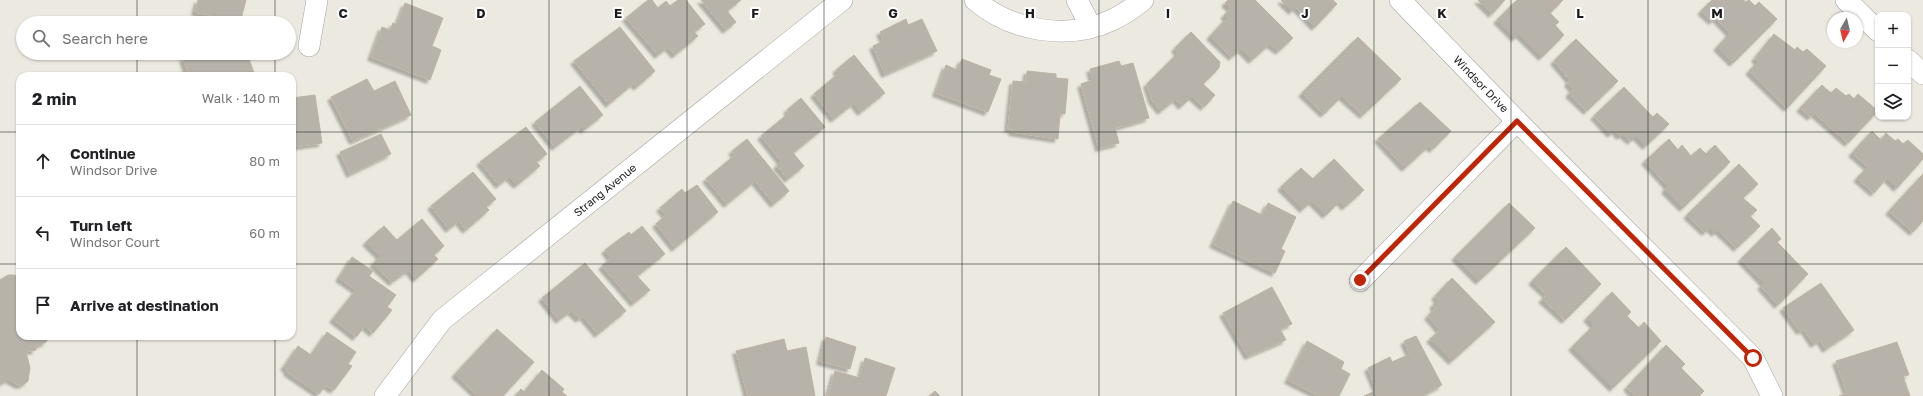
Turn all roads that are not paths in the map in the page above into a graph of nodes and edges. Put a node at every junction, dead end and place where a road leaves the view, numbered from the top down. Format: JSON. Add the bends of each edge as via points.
{"nodes":[{"id":1,"x":316,"y":0,"type":"edge"},
{"id":2,"x":842,"y":0,"type":"edge"},
{"id":3,"x":975,"y":0,"type":"edge"},
{"id":4,"x":1077,"y":0,"type":"edge"},
{"id":5,"x":1143,"y":0,"type":"edge"},
{"id":6,"x":1400,"y":0,"type":"edge"},
{"id":7,"x":1846,"y":0,"type":"edge"},
{"id":8,"x":1091,"y":27,"type":"junction"},
{"id":9,"x":1875,"y":28,"type":"edge"},
{"id":10,"x":309,"y":46,"type":"dead end"},
{"id":11,"x":1911,"y":63,"type":"edge"},
{"id":12,"x":1923,"y":74,"type":"edge"},
{"id":13,"x":1517,"y":121,"type":"junction"},
{"id":14,"x":1360,"y":280,"type":"dead end"},
{"id":15,"x":385,"y":396,"type":"edge"},
{"id":16,"x":1772,"y":396,"type":"edge"}],
"edges":[{"from":1,"to":10,"type":"street"},
{"from":2,"to":15,"type":"street","name":"Strang Avenue","via":[[442,320]]},
{"from":3,"to":8,"type":"street","via":[[1003,19],[1027,27],[1074,31]]},
{"from":4,"to":8,"type":"street"},
{"from":5,"to":8,"type":"street","via":[[1111,21]]},
{"from":6,"to":13,"type":"street","name":"Windsor Drive"},
{"from":7,"to":9,"type":"street"},
{"from":11,"to":12,"type":"street"},
{"from":13,"to":14,"type":"street"},
{"from":13,"to":16,"type":"street","name":"Windsor Drive","via":[[1753,358]]}]}
